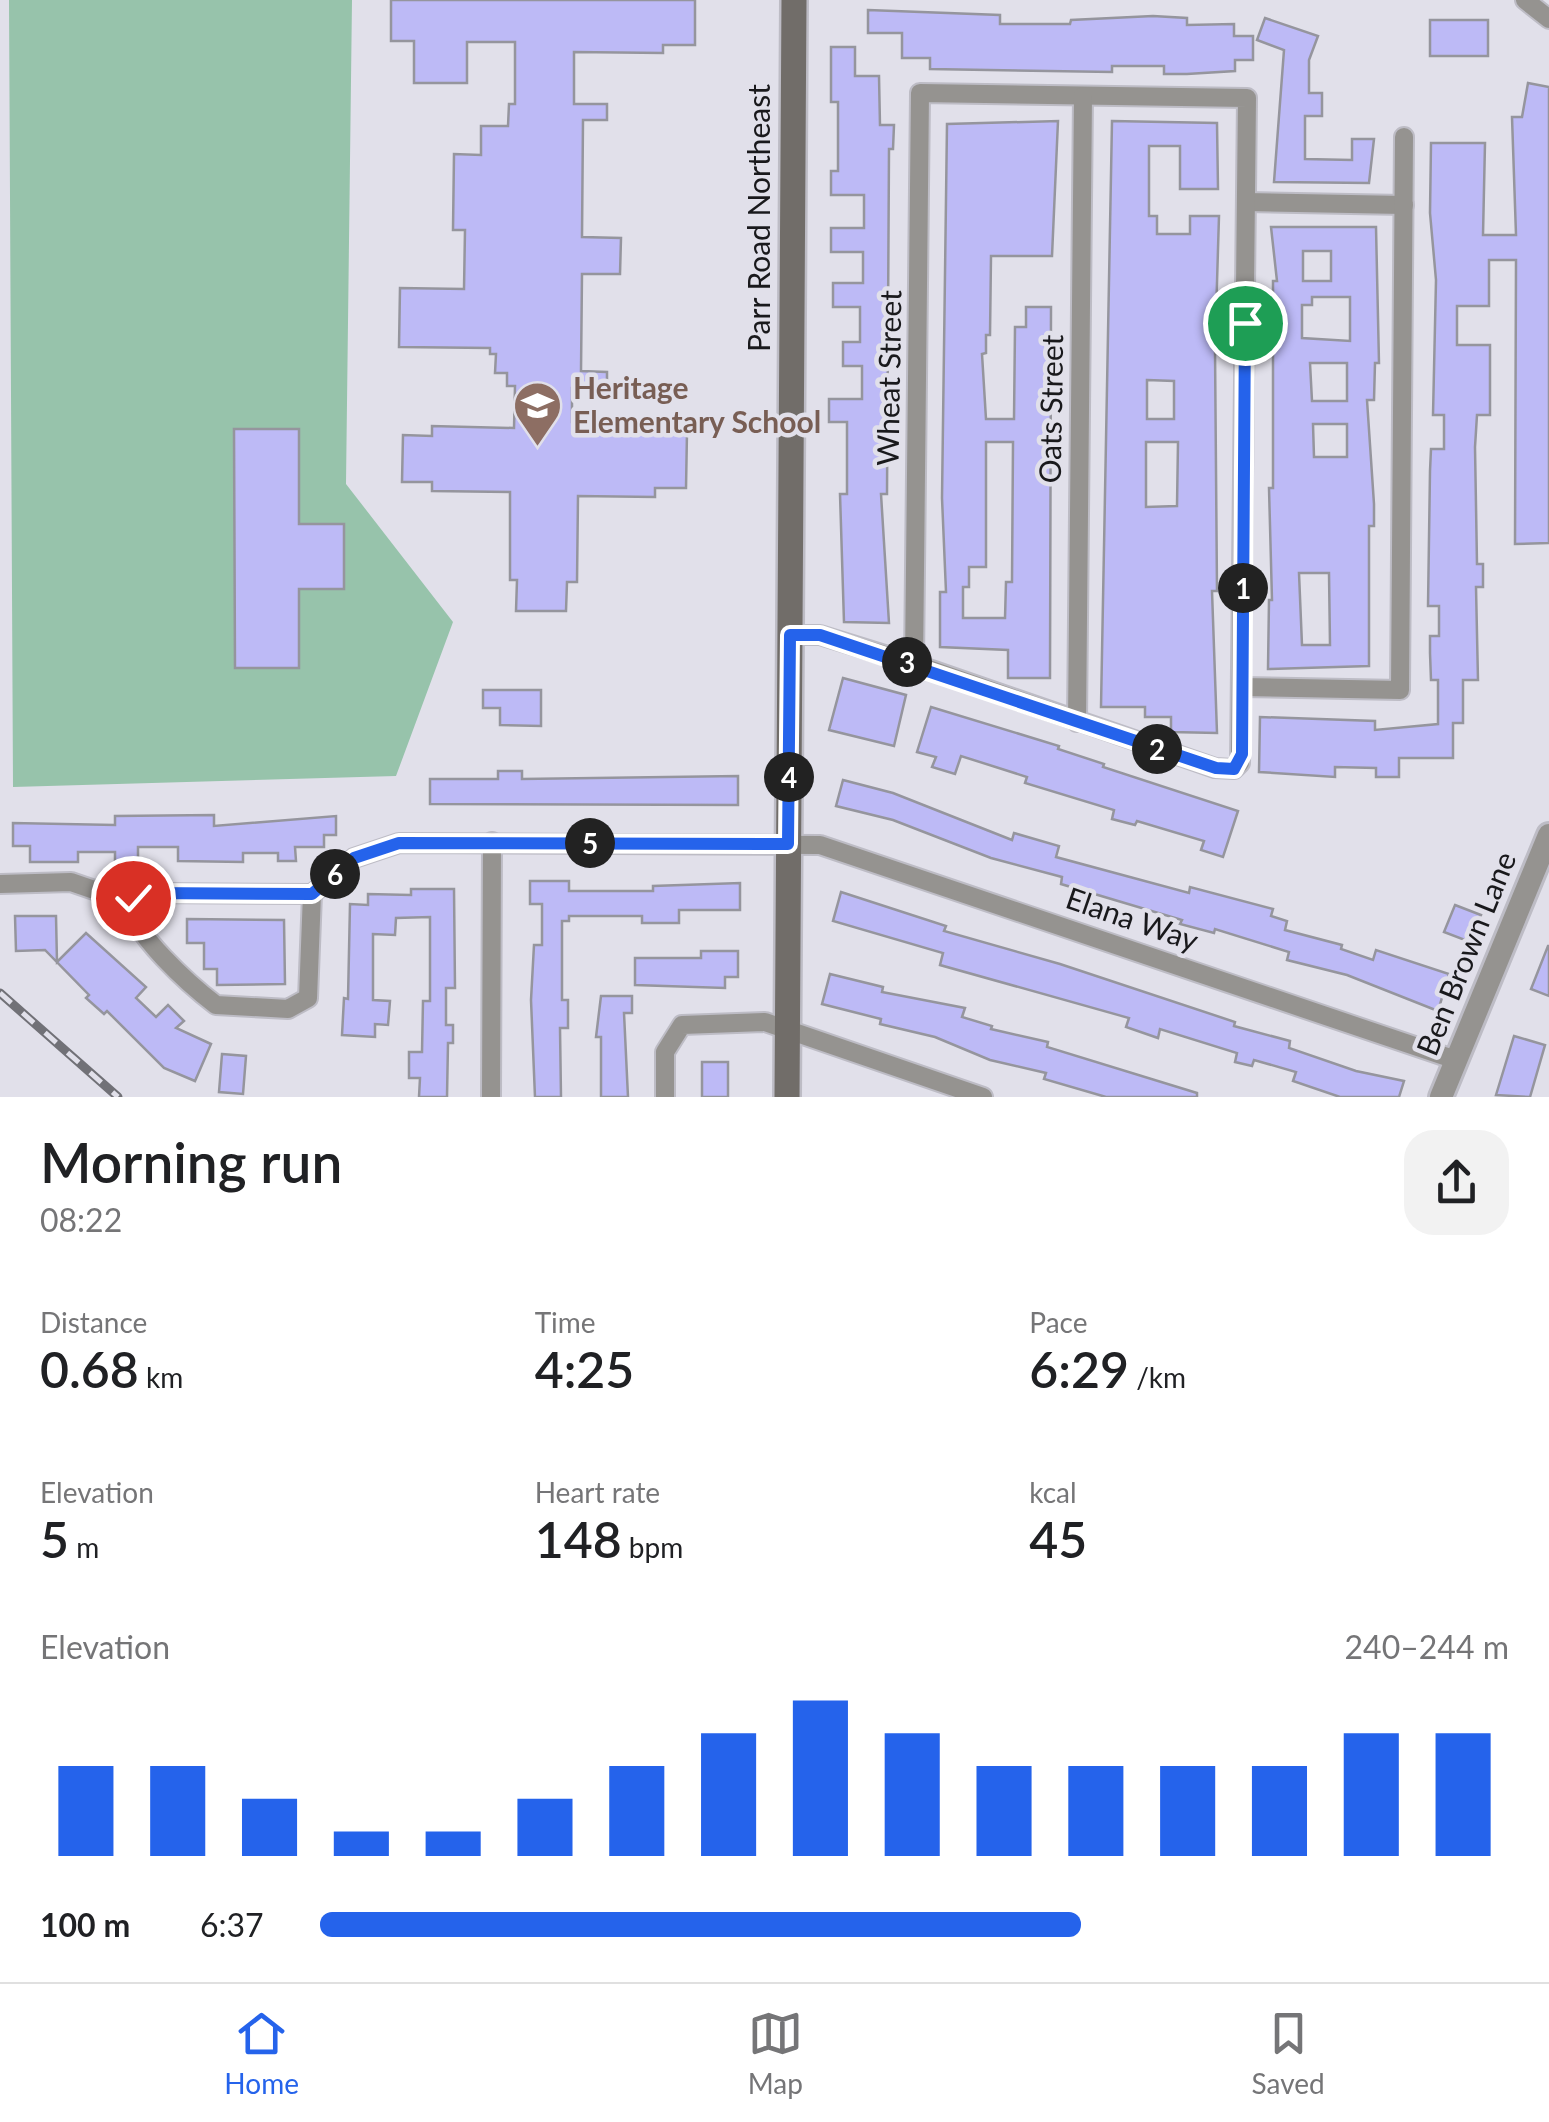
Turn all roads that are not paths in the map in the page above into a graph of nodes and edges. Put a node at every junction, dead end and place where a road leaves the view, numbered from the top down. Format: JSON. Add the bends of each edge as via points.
{"nodes":[{"id":1,"x":794,"y":0,"type":"edge"},
{"id":2,"x":1525,"y":0,"type":"edge"},
{"id":3,"x":1549,"y":19,"type":"edge"},
{"id":4,"x":1082,"y":96,"type":"junction"},
{"id":5,"x":1404,"y":137,"type":"dead end"},
{"id":6,"x":1246,"y":202,"type":"junction"},
{"id":7,"x":1404,"y":205,"type":"junction"},
{"id":8,"x":790,"y":635,"type":"junction"},
{"id":9,"x":914,"y":664,"type":"junction"},
{"id":10,"x":1242,"y":687,"type":"junction"},
{"id":11,"x":1077,"y":722,"type":"junction"},
{"id":12,"x":1549,"y":834,"type":"edge"},
{"id":13,"x":492,"y":842,"type":"junction"},
{"id":14,"x":788,"y":844,"type":"junction"},
{"id":15,"x":0,"y":884,"type":"edge"},
{"id":16,"x":312,"y":894,"type":"junction"},
{"id":17,"x":129,"y":902,"type":"junction"},
{"id":18,"x":787,"y":1029,"type":"junction"},
{"id":19,"x":1456,"y":1060,"type":"junction"},
{"id":20,"x":491,"y":1097,"type":"edge"},
{"id":21,"x":664,"y":1097,"type":"edge"},
{"id":22,"x":787,"y":1097,"type":"edge"},
{"id":23,"x":984,"y":1097,"type":"edge"},
{"id":24,"x":1441,"y":1097,"type":"edge"}],
"edges":[{"from":1,"to":8,"type":"main road","name":"Parr Road Northeast"},
{"from":2,"to":3,"type":"street"},
{"from":4,"to":6,"type":"street","via":[[1247,98]]},
{"from":4,"to":9,"type":"street","name":"Wheat Street","via":[[920,93]]},
{"from":4,"to":11,"type":"street","name":"Oats Street"},
{"from":5,"to":7,"type":"street"},
{"from":6,"to":7,"type":"street"},
{"from":6,"to":10,"type":"street"},
{"from":7,"to":10,"type":"street","via":[[1400,690]]},
{"from":8,"to":9,"type":"street","via":[[820,635]]},
{"from":8,"to":14,"type":"main road","name":"Parr Road Northeast"},
{"from":9,"to":11,"type":"street"},
{"from":10,"to":11,"type":"street","via":[[1242,754],[1234,769]]},
{"from":12,"to":19,"type":"street","name":"Ben Brown Lane"},
{"from":13,"to":14,"type":"street","name":"Elana Way"},
{"from":13,"to":16,"type":"street","name":"Elana Way","via":[[384,844],[354,858]]},
{"from":13,"to":20,"type":"street"},
{"from":14,"to":18,"type":"main road","name":"Parr Road Northeast"},
{"from":14,"to":19,"type":"street","name":"Elana Way","via":[[828,846]]},
{"from":15,"to":17,"type":"street","via":[[71,882]]},
{"from":16,"to":17,"type":"street","via":[[146,893]]},
{"from":16,"to":17,"type":"street","via":[[308,998],[288,1009],[216,1005],[148,940]]},
{"from":18,"to":21,"type":"street","via":[[765,1022],[682,1025],[665,1052]]},
{"from":18,"to":22,"type":"main road","name":"Parr Road Northeast"},
{"from":18,"to":23,"type":"street"},
{"from":19,"to":24,"type":"street","name":"Ben Brown Lane"}]}
